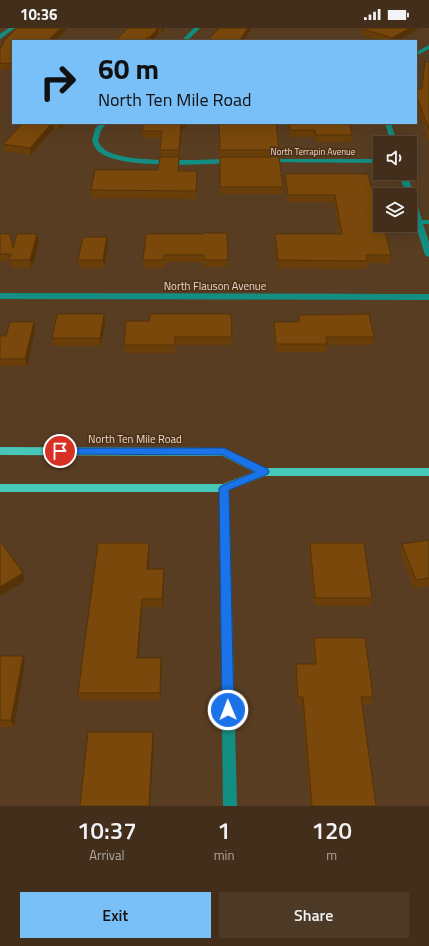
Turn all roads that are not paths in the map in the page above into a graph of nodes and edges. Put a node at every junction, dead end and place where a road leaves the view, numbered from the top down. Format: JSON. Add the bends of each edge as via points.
{"nodes":[{"id":1,"x":12,"y":28,"type":"edge"},
{"id":2,"x":197,"y":28,"type":"edge"},
{"id":3,"x":0,"y":37,"type":"edge"},
{"id":4,"x":185,"y":40,"type":"edge"},
{"id":5,"x":429,"y":47,"type":"edge"},
{"id":6,"x":417,"y":53,"type":"edge"},
{"id":7,"x":103,"y":124,"type":"edge"},
{"id":8,"x":388,"y":124,"type":"edge"},
{"id":9,"x":392,"y":136,"type":"edge"},
{"id":10,"x":240,"y":161,"type":"edge"},
{"id":11,"x":256,"y":161,"type":"edge"},
{"id":12,"x":373,"y":161,"type":"edge"},
{"id":13,"x":405,"y":180,"type":"edge"},
{"id":14,"x":419,"y":222,"type":"junction"},
{"id":15,"x":429,"y":222,"type":"edge"},
{"id":16,"x":429,"y":254,"type":"edge"},
{"id":17,"x":0,"y":296,"type":"edge"},
{"id":18,"x":429,"y":297,"type":"edge"},
{"id":19,"x":0,"y":451,"type":"edge"},
{"id":20,"x":264,"y":472,"type":"junction"},
{"id":21,"x":429,"y":472,"type":"edge"},
{"id":22,"x":0,"y":488,"type":"edge"},
{"id":23,"x":224,"y":488,"type":"junction"},
{"id":24,"x":230,"y":806,"type":"edge"}],
"edges":[{"from":1,"to":3,"type":"street"},
{"from":2,"to":4,"type":"street"},
{"from":5,"to":6,"type":"street"},
{"from":7,"to":10,"type":"street","via":[[98,129],[94,142],[103,152],[119,158],[139,161]]},
{"from":8,"to":9,"type":"street"},
{"from":11,"to":12,"type":"street","name":"North Terrapin Avenue"},
{"from":13,"to":14,"type":"street"},
{"from":14,"to":15,"type":"street"},
{"from":14,"to":16,"type":"street"},
{"from":17,"to":18,"type":"street","name":"North Flauson Avenue"},
{"from":19,"to":20,"type":"main road","name":"North Ten Mile Road","via":[[224,452]]},
{"from":20,"to":21,"type":"main road","name":"North Ten Mile Road"},
{"from":20,"to":23,"type":"main road","name":"North Ten Mile Road"},
{"from":22,"to":23,"type":"main road","name":"North Ten Mile Road"},
{"from":23,"to":24,"type":"street"}]}
